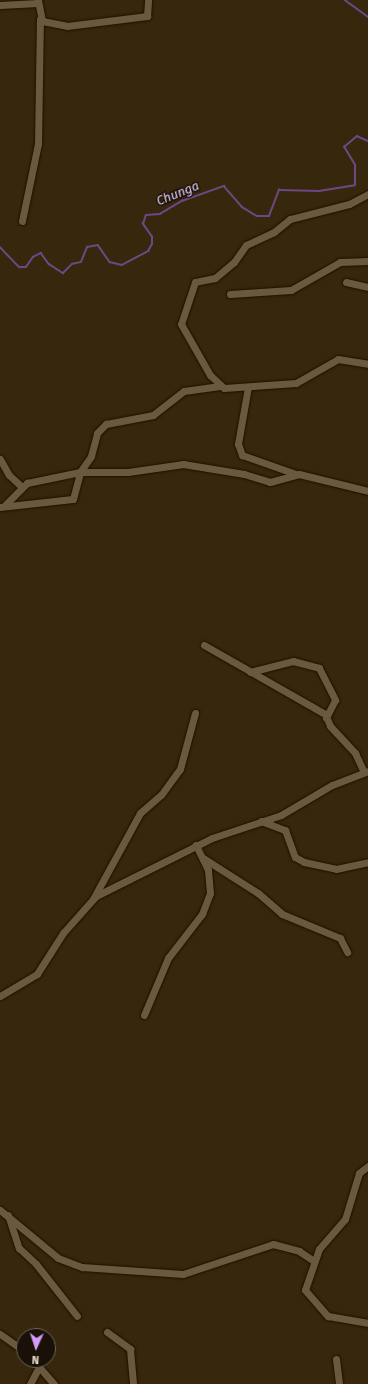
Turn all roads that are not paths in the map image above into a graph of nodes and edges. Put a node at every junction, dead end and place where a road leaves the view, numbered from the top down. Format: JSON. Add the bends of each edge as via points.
{"nodes":[{"id":1,"x":148,"y":0,"type":"edge"},
{"id":2,"x":38,"y":1,"type":"edge"},
{"id":3,"x":0,"y":5,"type":"edge"},
{"id":4,"x":40,"y":19,"type":"junction"},
{"id":5,"x":368,"y":194,"type":"edge"},
{"id":6,"x":22,"y":220,"type":"dead end"},
{"id":7,"x":368,"y":261,"type":"edge"},
{"id":8,"x":346,"y":282,"type":"dead end"},
{"id":9,"x":368,"y":287,"type":"edge"},
{"id":10,"x":230,"y":294,"type":"dead end"},
{"id":11,"x":368,"y":364,"type":"edge"},
{"id":12,"x":220,"y":386,"type":"junction"},
{"id":13,"x":248,"y":387,"type":"junction"},
{"id":14,"x":0,"y":459,"type":"edge"},
{"id":15,"x":80,"y":472,"type":"junction"},
{"id":16,"x":297,"y":474,"type":"junction"},
{"id":17,"x":22,"y":486,"type":"junction"},
{"id":18,"x":368,"y":491,"type":"edge"},
{"id":19,"x":3,"y":505,"type":"edge"},
{"id":20,"x":204,"y":646,"type":"dead end"},
{"id":21,"x":250,"y":672,"type":"junction"},
{"id":22,"x":195,"y":713,"type":"dead end"},
{"id":23,"x":326,"y":718,"type":"junction"},
{"id":24,"x":366,"y":772,"type":"edge"},
{"id":25,"x":261,"y":821,"type":"junction"},
{"id":26,"x":196,"y":846,"type":"junction"},
{"id":27,"x":202,"y":857,"type":"junction"},
{"id":28,"x":368,"y":862,"type":"edge"},
{"id":29,"x":93,"y":899,"type":"junction"},
{"id":30,"x":347,"y":952,"type":"dead end"},
{"id":31,"x":0,"y":996,"type":"edge"},
{"id":32,"x":144,"y":1015,"type":"dead end"},
{"id":33,"x":368,"y":1166,"type":"edge"},
{"id":34,"x":0,"y":1210,"type":"edge"},
{"id":35,"x":8,"y":1215,"type":"junction"},
{"id":36,"x":314,"y":1262,"type":"junction"},
{"id":37,"x":77,"y":1316,"type":"dead end"},
{"id":38,"x":368,"y":1323,"type":"edge"},
{"id":39,"x":107,"y":1332,"type":"dead end"},
{"id":40,"x":0,"y":1334,"type":"edge"},
{"id":41,"x":16,"y":1345,"type":"edge"},
{"id":42,"x":336,"y":1359,"type":"dead end"},
{"id":43,"x":38,"y":1368,"type":"edge"},
{"id":44,"x":40,"y":1368,"type":"edge"},
{"id":45,"x":30,"y":1384,"type":"edge"},
{"id":46,"x":54,"y":1384,"type":"edge"},
{"id":47,"x":132,"y":1384,"type":"edge"},
{"id":48,"x":339,"y":1384,"type":"edge"}],
"edges":[{"from":1,"to":4,"type":"street","via":[[147,16],[67,26]]},
{"from":2,"to":3,"type":"street"},
{"from":2,"to":4,"type":"street"},
{"from":4,"to":6,"type":"street","via":[[38,144]]},
{"from":5,"to":12,"type":"street","via":[[349,204],[290,219],[274,232],[246,245],[234,262],[215,278],[195,282],[182,317],[182,331]]},
{"from":7,"to":10,"type":"street","via":[[340,262],[290,290]]},
{"from":8,"to":9,"type":"street"},
{"from":11,"to":13,"type":"street","via":[[338,359],[296,383]]},
{"from":12,"to":13,"type":"street"},
{"from":12,"to":15,"type":"street","via":[[184,391],[153,415],[106,424],[97,432],[91,456]]},
{"from":13,"to":16,"type":"street","via":[[238,444],[242,455]]},
{"from":14,"to":17,"type":"street","via":[[9,475]]},
{"from":15,"to":16,"type":"street","via":[[128,472],[183,464],[244,474],[270,482]]},
{"from":15,"to":17,"type":"street","via":[[40,479]]},
{"from":15,"to":19,"type":"street","via":[[73,499]]},
{"from":16,"to":18,"type":"street"},
{"from":17,"to":19,"type":"street"},
{"from":20,"to":21,"type":"street"},
{"from":21,"to":23,"type":"street","via":[[300,698]]},
{"from":21,"to":23,"type":"street","via":[[293,661],[319,668],[334,700]]},
{"from":22,"to":29,"type":"street","via":[[180,768],[161,795],[140,813]]},
{"from":23,"to":24,"type":"street","via":[[330,726],[355,753]]},
{"from":24,"to":25,"type":"street","via":[[332,785],[281,815]]},
{"from":25,"to":26,"type":"street"},
{"from":25,"to":28,"type":"street","via":[[285,830],[294,857],[304,862],[336,868]]},
{"from":26,"to":27,"type":"street"},
{"from":26,"to":29,"type":"street"},
{"from":27,"to":30,"type":"street","via":[[258,893],[282,914],[340,938]]},
{"from":27,"to":32,"type":"street","via":[[208,870],[210,894],[202,914],[168,958]]},
{"from":29,"to":31,"type":"street","via":[[63,933],[37,974]]},
{"from":33,"to":36,"type":"street","via":[[360,1174],[345,1219],[319,1249]]},
{"from":34,"to":35,"type":"street"},
{"from":35,"to":36,"type":"street","via":[[58,1258],[82,1268],[123,1267],[151,1274],[183,1274],[273,1244],[300,1251]]},
{"from":35,"to":37,"type":"street","via":[[18,1248],[36,1264]]},
{"from":36,"to":38,"type":"street","via":[[305,1290],[316,1306],[335,1320]]},
{"from":39,"to":47,"type":"street","via":[[130,1349]]},
{"from":40,"to":41,"type":"street"},
{"from":42,"to":48,"type":"street"},
{"from":43,"to":45,"type":"street"},
{"from":44,"to":46,"type":"street"}]}
